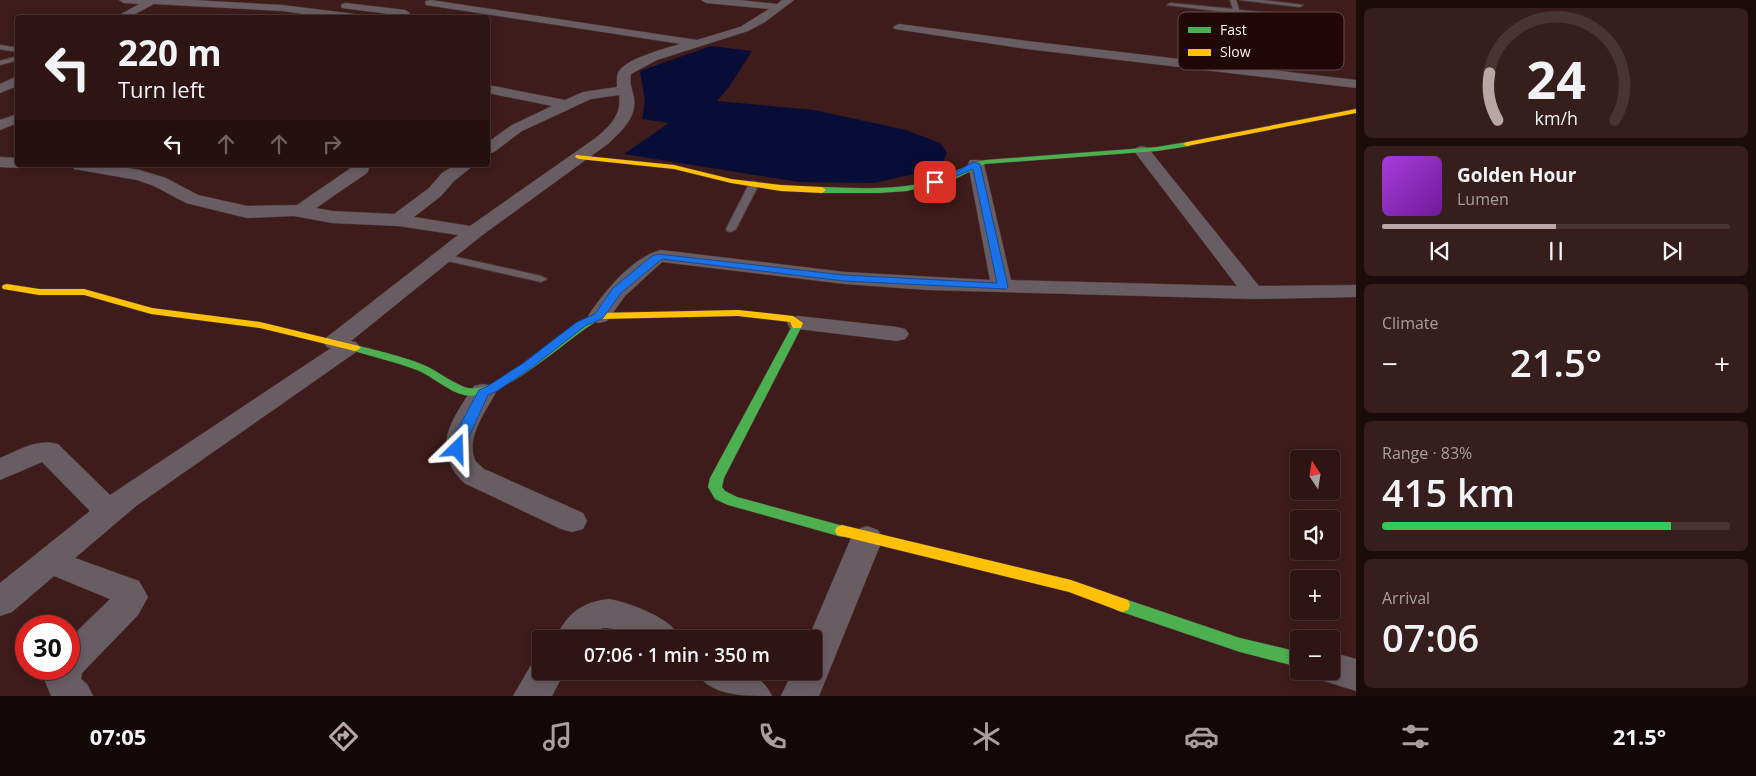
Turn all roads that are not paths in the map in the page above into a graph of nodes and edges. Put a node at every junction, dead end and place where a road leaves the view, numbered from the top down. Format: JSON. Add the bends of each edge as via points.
{"nodes":[{"id":1,"x":124,"y":0,"type":"edge"},
{"id":2,"x":355,"y":0,"type":"edge"},
{"id":3,"x":706,"y":0,"type":"edge"},
{"id":4,"x":1233,"y":0,"type":"edge"},
{"id":5,"x":1243,"y":0,"type":"edge"},
{"id":6,"x":181,"y":1,"type":"edge"},
{"id":7,"x":152,"y":2,"type":"junction"},
{"id":8,"x":784,"y":3,"type":"edge"},
{"id":9,"x":514,"y":4,"type":"dead end"},
{"id":10,"x":1170,"y":5,"type":"dead end"},
{"id":11,"x":1300,"y":5,"type":"dead end"},
{"id":12,"x":302,"y":6,"type":"junction"},
{"id":13,"x":340,"y":6,"type":"junction"},
{"id":14,"x":421,"y":7,"type":"edge"},
{"id":15,"x":280,"y":8,"type":"edge"},
{"id":16,"x":496,"y":12,"type":"junction"},
{"id":17,"x":1237,"y":12,"type":"joint"},
{"id":18,"x":125,"y":15,"type":"edge"},
{"id":19,"x":347,"y":15,"type":"edge"},
{"id":20,"x":401,"y":15,"type":"edge"},
{"id":21,"x":898,"y":27,"type":"dead end"},
{"id":22,"x":699,"y":43,"type":"junction"},
{"id":23,"x":0,"y":47,"type":"edge"},
{"id":24,"x":15,"y":50,"type":"edge"},
{"id":25,"x":15,"y":59,"type":"edge"},
{"id":26,"x":1178,"y":62,"type":"edge"},
{"id":27,"x":0,"y":63,"type":"edge"},
{"id":28,"x":1245,"y":70,"type":"edge"},
{"id":29,"x":15,"y":82,"type":"edge"},
{"id":30,"x":1356,"y":84,"type":"edge"},
{"id":31,"x":0,"y":89,"type":"edge"},
{"id":32,"x":490,"y":89,"type":"edge"},
{"id":33,"x":624,"y":90,"type":"junction"},
{"id":34,"x":567,"y":105,"type":"junction"},
{"id":35,"x":1356,"y":111,"type":"edge"},
{"id":36,"x":15,"y":119,"type":"edge"},
{"id":37,"x":0,"y":125,"type":"edge"},
{"id":38,"x":490,"y":133,"type":"edge"},
{"id":39,"x":504,"y":136,"type":"junction"},
{"id":40,"x":490,"y":147,"type":"edge"},
{"id":41,"x":1142,"y":151,"type":"junction"},
{"id":42,"x":579,"y":157,"type":"junction"},
{"id":43,"x":0,"y":162,"type":"edge"},
{"id":44,"x":15,"y":163,"type":"edge"},
{"id":45,"x":976,"y":164,"type":"junction"},
{"id":46,"x":92,"y":167,"type":"edge"},
{"id":47,"x":463,"y":167,"type":"edge"},
{"id":48,"x":361,"y":169,"type":"dead end"},
{"id":49,"x":754,"y":184,"type":"junction"},
{"id":50,"x":300,"y":211,"type":"junction"},
{"id":51,"x":398,"y":220,"type":"junction"},
{"id":52,"x":731,"y":229,"type":"dead end"},
{"id":53,"x":474,"y":232,"type":"junction"},
{"id":54,"x":443,"y":257,"type":"junction"},
{"id":55,"x":541,"y":279,"type":"dead end"},
{"id":56,"x":7,"y":287,"type":"dead end"},
{"id":57,"x":1002,"y":287,"type":"junction"},
{"id":58,"x":1356,"y":291,"type":"edge"},
{"id":59,"x":1253,"y":293,"type":"junction"},
{"id":60,"x":599,"y":316,"type":"junction"},
{"id":61,"x":798,"y":323,"type":"junction"},
{"id":62,"x":897,"y":334,"type":"dead end"},
{"id":63,"x":342,"y":345,"type":"junction"},
{"id":64,"x":483,"y":392,"type":"junction"},
{"id":65,"x":0,"y":470,"type":"edge"},
{"id":66,"x":108,"y":512,"type":"junction"},
{"id":67,"x":572,"y":521,"type":"dead end"},
{"id":68,"x":867,"y":538,"type":"junction"},
{"id":69,"x":50,"y":561,"type":"junction"},
{"id":70,"x":0,"y":602,"type":"edge"},
{"id":71,"x":579,"y":630,"type":"edge"},
{"id":72,"x":647,"y":630,"type":"edge"},
{"id":73,"x":822,"y":646,"type":"edge"},
{"id":74,"x":80,"y":651,"type":"edge"},
{"id":75,"x":1290,"y":658,"type":"edge"},
{"id":76,"x":1340,"y":671,"type":"edge"},
{"id":77,"x":1356,"y":675,"type":"edge"},
{"id":78,"x":63,"y":680,"type":"edge"},
{"id":79,"x":542,"y":680,"type":"edge"},
{"id":80,"x":728,"y":680,"type":"edge"},
{"id":81,"x":807,"y":680,"type":"edge"},
{"id":82,"x":74,"y":696,"type":"edge"},
{"id":83,"x":532,"y":696,"type":"edge"},
{"id":84,"x":753,"y":696,"type":"edge"},
{"id":85,"x":800,"y":696,"type":"edge"}],
"edges":[{"from":1,"to":7,"type":"street"},
{"from":2,"to":13,"type":"street"},
{"from":3,"to":8,"type":"street"},
{"from":4,"to":17,"type":"lane"},
{"from":5,"to":11,"type":"lane"},
{"from":6,"to":7,"type":"street"},
{"from":6,"to":15,"type":"street"},
{"from":7,"to":18,"type":"street"},
{"from":8,"to":22,"type":"street","via":[[744,29]]},
{"from":9,"to":16,"type":"street"},
{"from":10,"to":17,"type":"lane"},
{"from":12,"to":13,"type":"street"},
{"from":12,"to":15,"type":"street"},
{"from":12,"to":15,"type":"street"},
{"from":12,"to":19,"type":"street"},
{"from":13,"to":14,"type":"street"},
{"from":14,"to":16,"type":"street"},
{"from":14,"to":20,"type":"street"},
{"from":16,"to":22,"type":"street"},
{"from":21,"to":26,"type":"street"},
{"from":22,"to":33,"type":"street","via":[[633,67],[623,76]]},
{"from":23,"to":24,"type":"lane"},
{"from":25,"to":27,"type":"lane"},
{"from":28,"to":30,"type":"street"},
{"from":29,"to":31,"type":"street"},
{"from":32,"to":34,"type":"street"},
{"from":33,"to":34,"type":"street","via":[[592,94]]},
{"from":33,"to":42,"type":"street","via":[[627,106],[618,126]]},
{"from":34,"to":39,"type":"street"},
{"from":35,"to":41,"type":"street","via":[[1222,139]]},
{"from":36,"to":37,"type":"street"},
{"from":38,"to":39,"type":"street"},
{"from":39,"to":40,"type":"street"},
{"from":41,"to":45,"type":"street"},
{"from":41,"to":59,"type":"street"},
{"from":42,"to":49,"type":"street","via":[[674,167],[718,179]]},
{"from":42,"to":53,"type":"street"},
{"from":43,"to":44,"type":"street"},
{"from":45,"to":49,"type":"street","via":[[943,180],[893,192],[794,189]]},
{"from":45,"to":57,"type":"street"},
{"from":46,"to":50,"type":"street","via":[[140,175],[192,199],[247,212]]},
{"from":47,"to":51,"type":"street"},
{"from":48,"to":50,"type":"street"},
{"from":49,"to":52,"type":"lane"},
{"from":50,"to":51,"type":"street"},
{"from":51,"to":53,"type":"street"},
{"from":53,"to":54,"type":"street"},
{"from":54,"to":55,"type":"lane"},
{"from":54,"to":63,"type":"street"},
{"from":56,"to":63,"type":"street","via":[[39,292],[84,292],[151,311],[260,325]]},
{"from":57,"to":59,"type":"street"},
{"from":57,"to":60,"type":"street","via":[[844,278],[662,256],[655,258],[617,290]]},
{"from":58,"to":59,"type":"street"},
{"from":60,"to":61,"type":"street","via":[[756,314],[784,317]]},
{"from":60,"to":64,"type":"street","via":[[581,324],[526,367]]},
{"from":61,"to":62,"type":"street"},
{"from":61,"to":68,"type":"street","via":[[715,487],[720,495],[733,500]]},
{"from":63,"to":64,"type":"street","via":[[422,368],[466,392]]},
{"from":63,"to":66,"type":"street"},
{"from":64,"to":67,"type":"street","via":[[457,449],[465,470]]},
{"from":65,"to":66,"type":"street","via":[[36,453],[48,451]]},
{"from":66,"to":69,"type":"street"},
{"from":68,"to":73,"type":"street"},
{"from":68,"to":75,"type":"street","via":[[1070,586],[1171,622]]},
{"from":69,"to":70,"type":"street"},
{"from":69,"to":74,"type":"street","via":[[128,591],[132,597]]},
{"from":71,"to":72,"type":"street","via":[[588,619],[601,614],[617,614]]},
{"from":76,"to":77,"type":"street"},
{"from":78,"to":82,"type":"street","via":[[64,688]]},
{"from":79,"to":83,"type":"street"},
{"from":80,"to":84,"type":"street"},
{"from":81,"to":85,"type":"street"}]}
